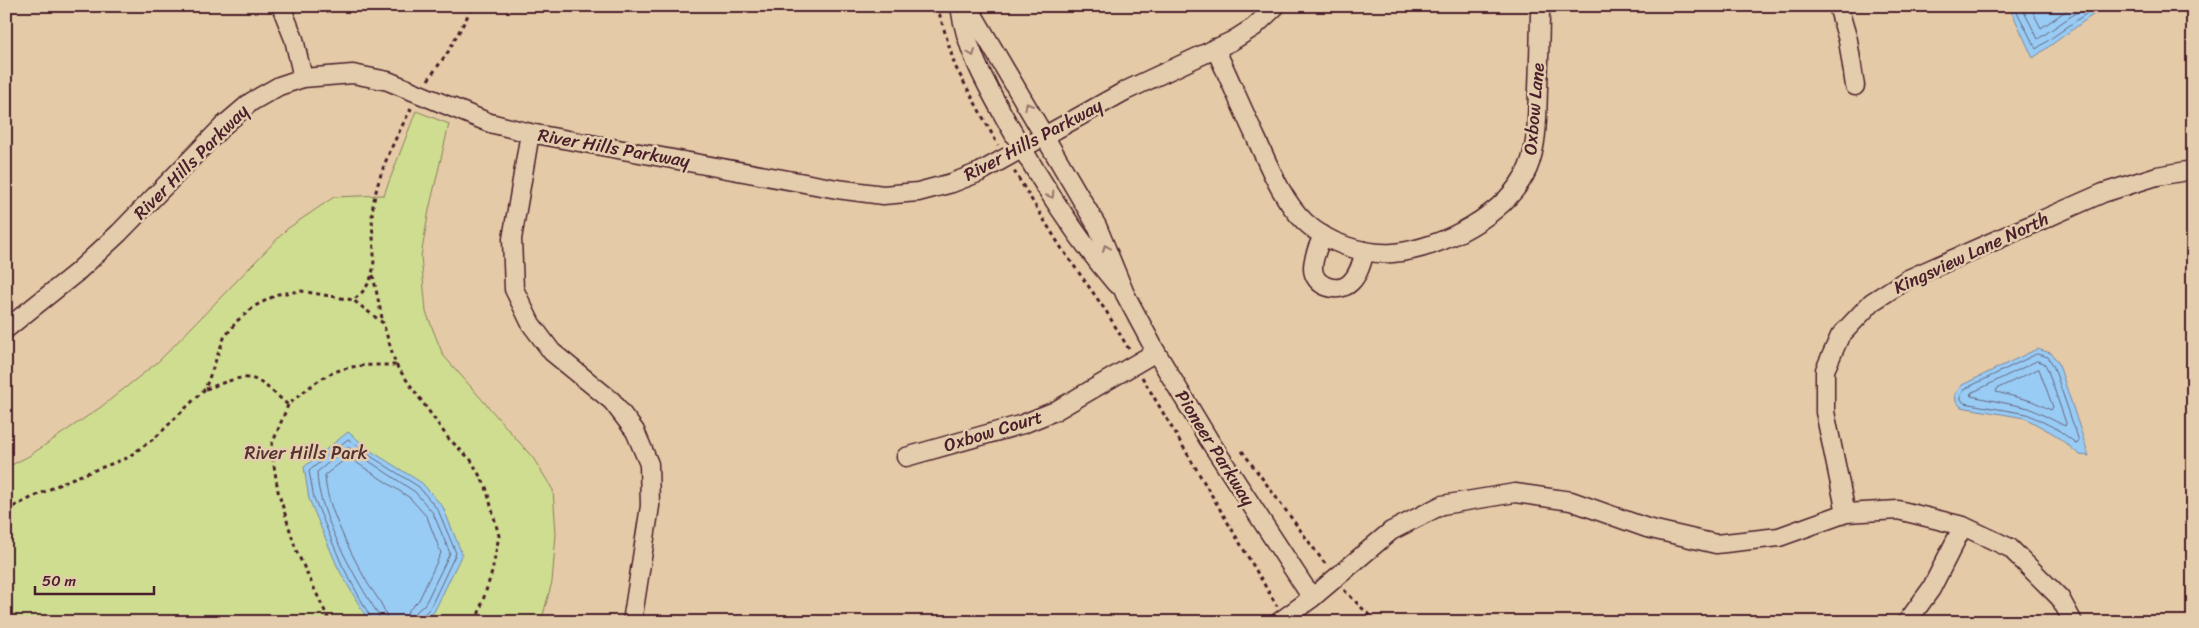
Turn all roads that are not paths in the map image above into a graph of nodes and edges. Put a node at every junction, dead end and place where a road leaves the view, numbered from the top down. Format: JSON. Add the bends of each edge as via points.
{"nodes":[{"id":1,"x":282,"y":6,"type":"edge"},
{"id":2,"x":960,"y":6,"type":"edge"},
{"id":3,"x":968,"y":6,"type":"edge"},
{"id":4,"x":1276,"y":6,"type":"edge"},
{"id":5,"x":1540,"y":6,"type":"edge"},
{"id":6,"x":1838,"y":6,"type":"edge"},
{"id":7,"x":1215,"y":48,"type":"junction"},
{"id":8,"x":303,"y":78,"type":"junction"},
{"id":9,"x":1855,"y":86,"type":"dead end"},
{"id":10,"x":530,"y":133,"type":"junction"},
{"id":11,"x":1045,"y":134,"type":"junction"},
{"id":12,"x":1022,"y":148,"type":"junction"},
{"id":13,"x":2193,"y":170,"type":"edge"},
{"id":14,"x":1323,"y":235,"type":"junction"},
{"id":15,"x":1365,"y":251,"type":"junction"},
{"id":16,"x":1124,"y":294,"type":"junction"},
{"id":17,"x":6,"y":329,"type":"edge"},
{"id":18,"x":1156,"y":352,"type":"junction"},
{"id":19,"x":906,"y":457,"type":"dead end"},
{"id":20,"x":1846,"y":513,"type":"junction"},
{"id":21,"x":1963,"y":526,"type":"junction"},
{"id":22,"x":1312,"y":598,"type":"junction"},
{"id":23,"x":1283,"y":619,"type":"edge"},
{"id":24,"x":632,"y":622,"type":"edge"},
{"id":25,"x":1907,"y":622,"type":"edge"},
{"id":26,"x":2073,"y":622,"type":"edge"}],
"edges":[{"from":1,"to":8,"type":"street"},
{"from":2,"to":12,"type":"street","name":"Pioneer Parkway","one_way":true,"via":[[963,27],[976,64]]},
{"from":11,"to":3,"type":"street","name":"Pioneer Parkway","one_way":true},
{"from":4,"to":7,"type":"street","name":"River Hills Parkway","via":[[1254,27]]},
{"from":5,"to":15,"type":"street","name":"Oxbow Lane","via":[[1536,131],[1528,167],[1519,184],[1495,211],[1445,238],[1419,248],[1392,253]]},
{"from":6,"to":9,"type":"street","via":[[1848,40]]},
{"from":7,"to":11,"type":"street","name":"River Hills Parkway"},
{"from":7,"to":14,"type":"street","name":"Oxbow Lane","via":[[1276,180],[1305,222]]},
{"from":8,"to":10,"type":"street","name":"River Hills Parkway","via":[[353,74],[388,81],[490,123]]},
{"from":8,"to":17,"type":"street","name":"River Hills Parkway","via":[[279,86],[251,102],[224,125],[119,234]]},
{"from":10,"to":12,"type":"street","name":"River Hills Parkway","via":[[883,195],[918,192],[952,183],[980,172]]},
{"from":10,"to":24,"type":"street","via":[[512,239],[514,288],[531,324],[552,352],[612,401],[635,431],[649,464],[650,506]]},
{"from":11,"to":12,"type":"street","name":"River Hills Parkway"},
{"from":16,"to":11,"type":"street","name":"Pioneer Parkway","one_way":true,"via":[[1097,226]]},
{"from":12,"to":16,"type":"street","name":"Pioneer Parkway","one_way":true,"via":[[1078,238]]},
{"from":13,"to":20,"type":"street","name":"Kingsview Lane North","via":[[2157,176],[2102,193],[1908,279],[1872,302],[1840,336],[1825,370],[1825,412]]},
{"from":14,"to":15,"type":"street","name":"Oxbow Lane","via":[[1342,245]]},
{"from":14,"to":15,"type":"street","via":[[1313,270],[1317,281],[1327,287],[1338,289],[1349,284],[1357,275]]},
{"from":16,"to":18,"type":"street","name":"Pioneer Parkway"},
{"from":18,"to":19,"type":"street","name":"Oxbow Court","via":[[1055,411],[1023,424]]},
{"from":18,"to":22,"type":"street","name":"Pioneer Parkway"},
{"from":20,"to":21,"type":"street","via":[[1898,510]]},
{"from":20,"to":22,"type":"street","via":[[1779,537],[1716,544],[1647,528],[1571,500],[1515,493],[1442,505],[1391,531]]},
{"from":21,"to":25,"type":"street","via":[[1931,589]]},
{"from":21,"to":26,"type":"street","via":[[2010,548],[2060,598]]},
{"from":22,"to":23,"type":"street"}]}
